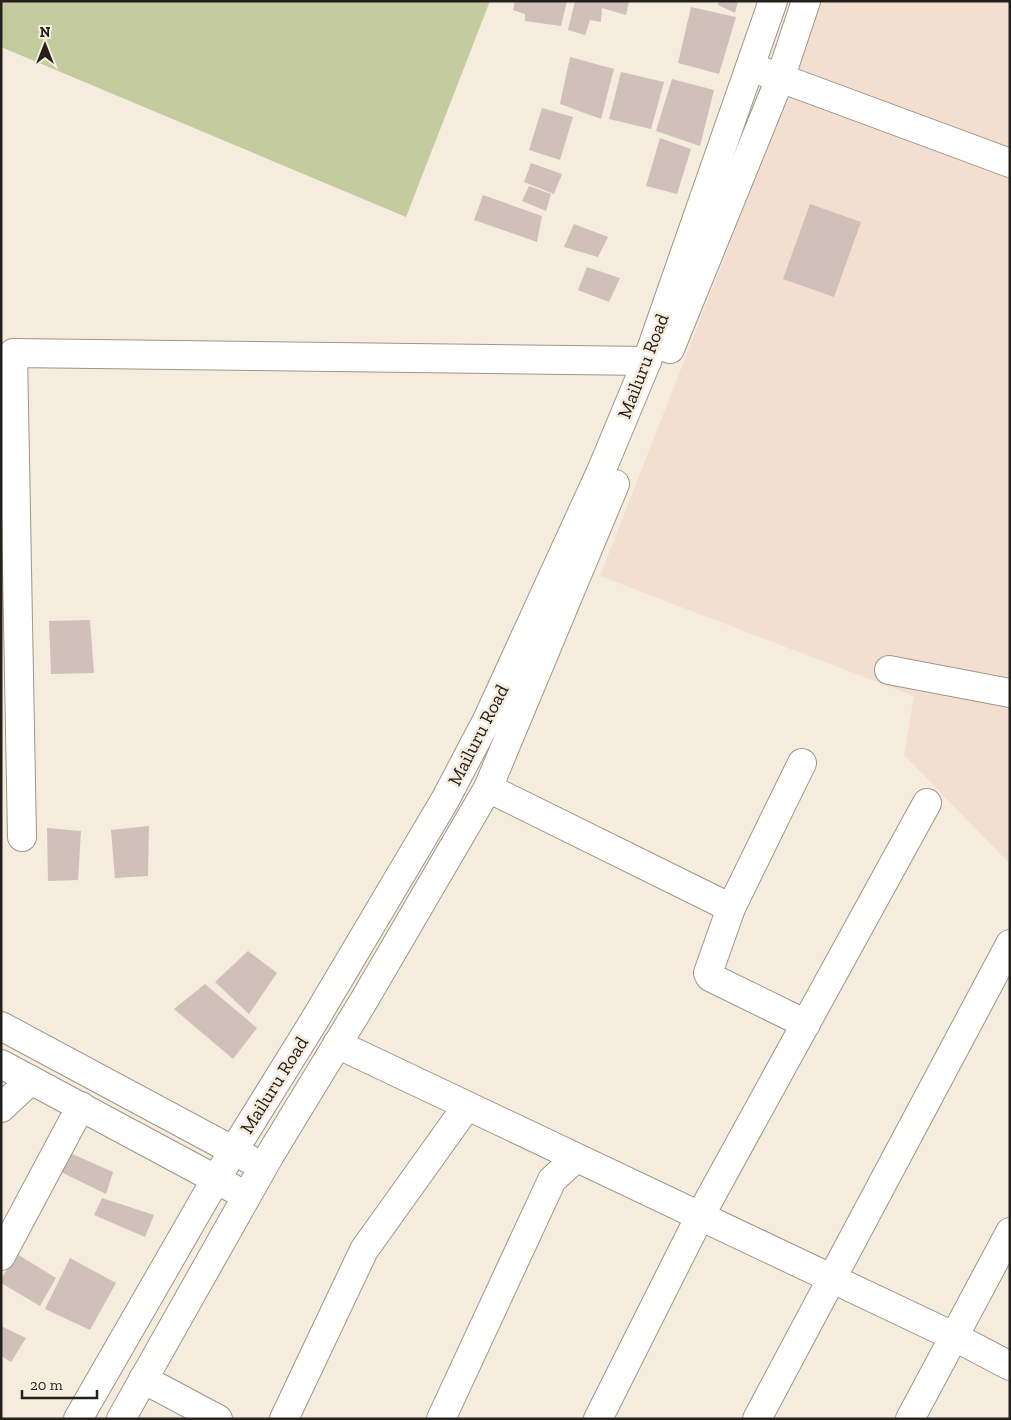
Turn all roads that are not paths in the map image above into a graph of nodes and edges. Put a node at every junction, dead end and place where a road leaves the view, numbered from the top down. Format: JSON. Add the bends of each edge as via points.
{"nodes":[{"id":1,"x":773,"y":1,"type":"edge"},
{"id":2,"x":806,"y":1,"type":"edge"},
{"id":3,"x":750,"y":68,"type":"junction"},
{"id":4,"x":781,"y":76,"type":"junction"},
{"id":5,"x":1010,"y":163,"type":"edge"},
{"id":6,"x":7,"y":353,"type":"edge"},
{"id":7,"x":647,"y":361,"type":"junction"},
{"id":8,"x":889,"y":670,"type":"dead end"},
{"id":9,"x":1010,"y":693,"type":"edge"},
{"id":10,"x":802,"y":762,"type":"dead end"},
{"id":11,"x":488,"y":788,"type":"junction"},
{"id":12,"x":927,"y":803,"type":"dead end"},
{"id":13,"x":1,"y":825,"type":"edge"},
{"id":14,"x":730,"y":908,"type":"junction"},
{"id":15,"x":1010,"y":944,"type":"edge"},
{"id":16,"x":806,"y":1024,"type":"junction"},
{"id":17,"x":1,"y":1026,"type":"edge"},
{"id":18,"x":337,"y":1044,"type":"junction"},
{"id":19,"x":1,"y":1064,"type":"edge"},
{"id":20,"x":31,"y":1080,"type":"junction"},
{"id":21,"x":81,"y":1106,"type":"junction"},
{"id":22,"x":467,"y":1106,"type":"junction"},
{"id":23,"x":1,"y":1108,"type":"edge"},
{"id":24,"x":234,"y":1150,"type":"junction"},
{"id":25,"x":576,"y":1158,"type":"junction"},
{"id":26,"x":263,"y":1166,"type":"junction"},
{"id":27,"x":216,"y":1178,"type":"junction"},
{"id":28,"x":246,"y":1196,"type":"junction"},
{"id":29,"x":700,"y":1216,"type":"junction"},
{"id":30,"x":1010,"y":1232,"type":"edge"},
{"id":31,"x":1,"y":1256,"type":"edge"},
{"id":32,"x":832,"y":1278,"type":"junction"},
{"id":33,"x":953,"y":1336,"type":"junction"},
{"id":34,"x":1010,"y":1366,"type":"edge"},
{"id":35,"x":143,"y":1379,"type":"junction"},
{"id":36,"x":78,"y":1419,"type":"edge"},
{"id":37,"x":121,"y":1419,"type":"edge"},
{"id":38,"x":218,"y":1419,"type":"edge"},
{"id":39,"x":284,"y":1419,"type":"edge"},
{"id":40,"x":441,"y":1419,"type":"edge"},
{"id":41,"x":598,"y":1419,"type":"edge"},
{"id":42,"x":758,"y":1419,"type":"edge"},
{"id":43,"x":910,"y":1419,"type":"edge"}],
"edges":[{"from":1,"to":3,"type":"street","name":"Mailuru Road"},
{"from":2,"to":4,"type":"street"},
{"from":3,"to":4,"type":"street"},
{"from":3,"to":7,"type":"street","name":"Mailuru Road"},
{"from":4,"to":5,"type":"street"},
{"from":4,"to":11,"type":"street"},
{"from":6,"to":7,"type":"street"},
{"from":6,"to":13,"type":"street","via":[[22,837]]},
{"from":7,"to":24,"type":"street","name":"Mailuru Road","via":[[602,469],[487,720],[435,817]]},
{"from":8,"to":9,"type":"street"},
{"from":10,"to":14,"type":"street"},
{"from":11,"to":14,"type":"street"},
{"from":11,"to":18,"type":"street"},
{"from":12,"to":16,"type":"street"},
{"from":14,"to":16,"type":"street","via":[[708,969],[710,977]]},
{"from":15,"to":32,"type":"street"},
{"from":16,"to":29,"type":"street"},
{"from":17,"to":24,"type":"street"},
{"from":18,"to":22,"type":"street"},
{"from":18,"to":26,"type":"street"},
{"from":19,"to":20,"type":"street"},
{"from":20,"to":21,"type":"street"},
{"from":20,"to":23,"type":"street"},
{"from":21,"to":27,"type":"street"},
{"from":21,"to":31,"type":"street"},
{"from":22,"to":25,"type":"street"},
{"from":22,"to":39,"type":"street","via":[[364,1250]]},
{"from":24,"to":26,"type":"street"},
{"from":24,"to":27,"type":"street","name":"Mailuru Road"},
{"from":25,"to":29,"type":"street"},
{"from":25,"to":40,"type":"street","via":[[552,1180]]},
{"from":26,"to":28,"type":"street"},
{"from":27,"to":28,"type":"street"},
{"from":27,"to":36,"type":"street","name":"Mailuru Road"},
{"from":28,"to":35,"type":"street"},
{"from":29,"to":32,"type":"street"},
{"from":29,"to":41,"type":"street"},
{"from":30,"to":33,"type":"street"},
{"from":32,"to":33,"type":"street"},
{"from":32,"to":42,"type":"street"},
{"from":33,"to":34,"type":"street"},
{"from":33,"to":43,"type":"street"},
{"from":35,"to":37,"type":"street"},
{"from":35,"to":38,"type":"street"}]}
